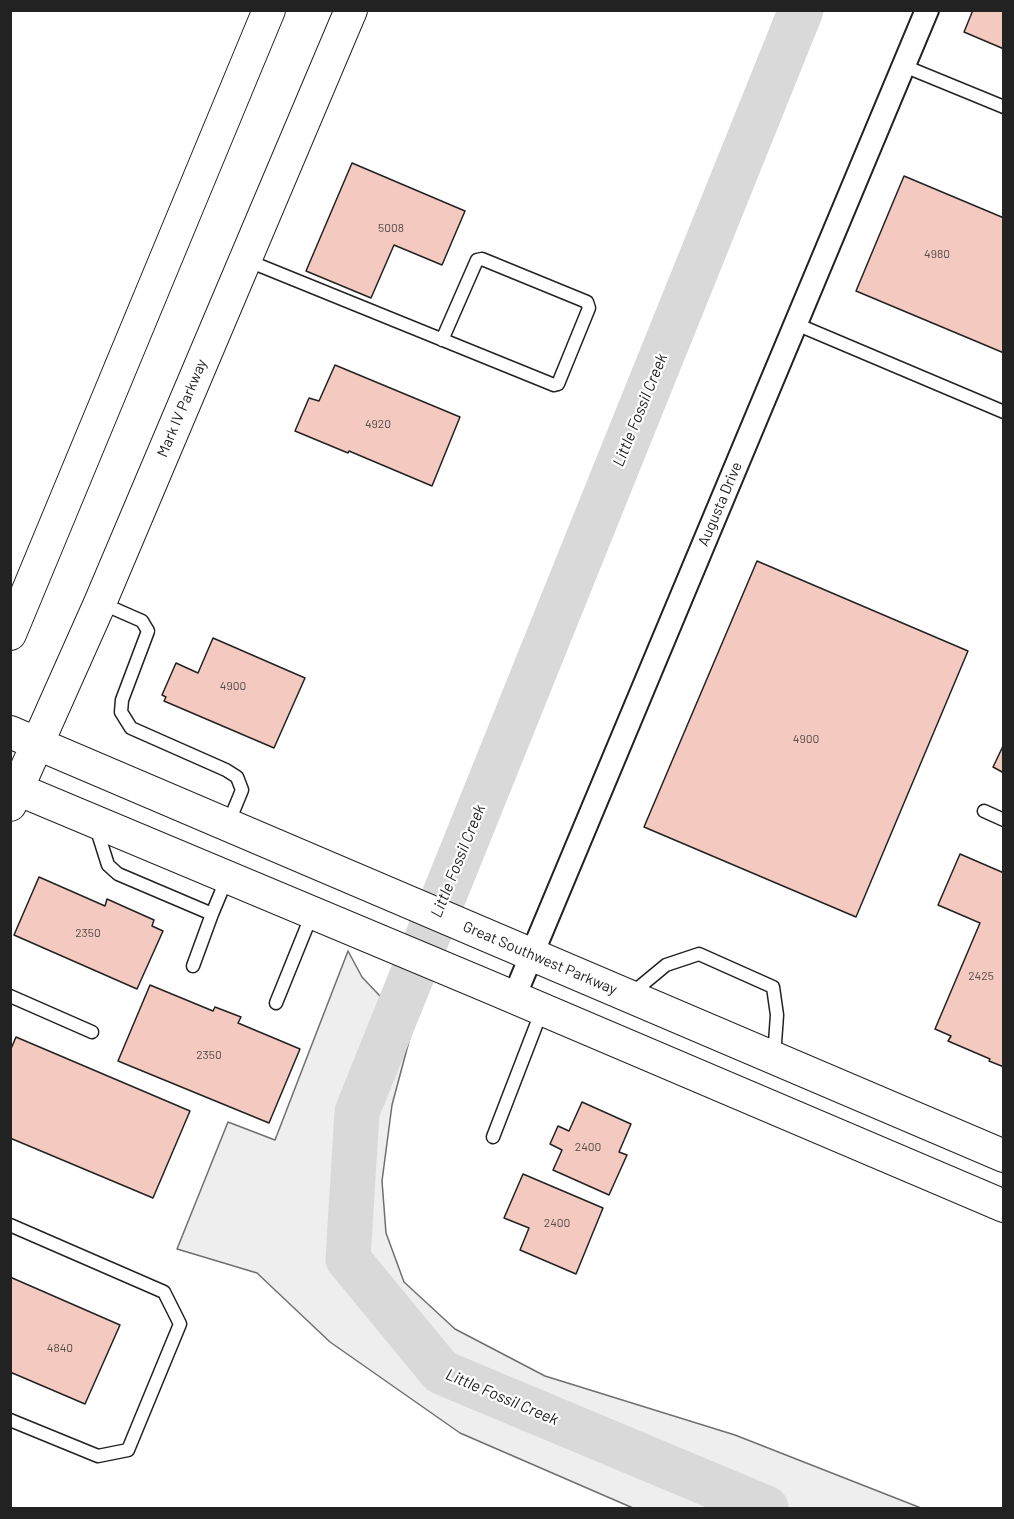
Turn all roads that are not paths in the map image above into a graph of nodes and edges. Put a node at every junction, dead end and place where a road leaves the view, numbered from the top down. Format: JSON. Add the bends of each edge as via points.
{"nodes":[{"id":1,"x":269,"y":10,"type":"edge"},
{"id":2,"x":351,"y":10,"type":"edge"},
{"id":3,"x":927,"y":10,"type":"edge"},
{"id":4,"x":904,"y":66,"type":"junction"},
{"id":5,"x":1004,"y":107,"type":"edge"},
{"id":6,"x":245,"y":260,"type":"junction"},
{"id":7,"x":796,"y":324,"type":"junction"},
{"id":8,"x":442,"y":340,"type":"junction"},
{"id":9,"x":1004,"y":412,"type":"edge"},
{"id":10,"x":100,"y":603,"type":"junction"},
{"id":11,"x":10,"y":634,"type":"edge"},
{"id":12,"x":25,"y":738,"type":"edge"},
{"id":13,"x":13,"y":793,"type":"edge"},
{"id":14,"x":984,"y":812,"type":"dead end"},
{"id":15,"x":94,"y":820,"type":"junction"},
{"id":16,"x":1004,"y":820,"type":"edge"},
{"id":17,"x":228,"y":824,"type":"junction"},
{"id":18,"x":228,"y":877,"type":"junction"},
{"id":19,"x":313,"y":912,"type":"junction"},
{"id":20,"x":212,"y":914,"type":"junction"},
{"id":21,"x":520,"y":949,"type":"junction"},
{"id":22,"x":193,"y":966,"type":"dead end"},
{"id":23,"x":503,"y":992,"type":"junction"},
{"id":24,"x":10,"y":996,"type":"edge"},
{"id":25,"x":629,"y":996,"type":"junction"},
{"id":26,"x":276,"y":1003,"type":"dead end"},
{"id":27,"x":542,"y":1009,"type":"junction"},
{"id":28,"x":92,"y":1032,"type":"dead end"},
{"id":29,"x":774,"y":1058,"type":"junction"},
{"id":30,"x":493,"y":1137,"type":"dead end"},
{"id":31,"x":1004,"y":1156,"type":"edge"},
{"id":32,"x":1004,"y":1206,"type":"edge"},
{"id":33,"x":10,"y":1225,"type":"edge"},
{"id":34,"x":10,"y":1420,"type":"edge"}],
"edges":[{"from":1,"to":11,"type":"street"},
{"from":2,"to":6,"type":"street","name":"Mark IV Parkway"},
{"from":3,"to":4,"type":"street","name":"Augusta Drive"},
{"from":4,"to":5,"type":"lane"},
{"from":4,"to":7,"type":"street","name":"Augusta Drive"},
{"from":6,"to":8,"type":"lane"},
{"from":6,"to":10,"type":"street","name":"Mark IV Parkway"},
{"from":7,"to":9,"type":"lane"},
{"from":7,"to":21,"type":"street","name":"Augusta Drive"},
{"from":8,"to":8,"type":"lane","via":[[554,385],[558,384],[589,308],[587,302],[477,260]]},
{"from":10,"to":12,"type":"street","name":"Mark IV Parkway"},
{"from":10,"to":17,"type":"lane","via":[[142,621],[148,631],[121,711],[131,728],[237,777],[242,790]]},
{"from":12,"to":13,"type":"street","name":"Mark IV Parkway"},
{"from":12,"to":17,"type":"street","name":"Great Southwest Parkway"},
{"from":13,"to":15,"type":"street"},
{"from":14,"to":16,"type":"lane"},
{"from":15,"to":18,"type":"street"},
{"from":15,"to":20,"type":"lane","via":[[108,866],[118,874]]},
{"from":17,"to":21,"type":"street","name":"Great Southwest Parkway"},
{"from":18,"to":19,"type":"street"},
{"from":18,"to":20,"type":"lane"},
{"from":19,"to":23,"type":"street"},
{"from":19,"to":26,"type":"lane"},
{"from":20,"to":22,"type":"lane"},
{"from":21,"to":23,"type":"street","name":"Augusta Drive"},
{"from":21,"to":25,"type":"street","name":"Great Southwest Parkway"},
{"from":23,"to":27,"type":"street"},
{"from":24,"to":28,"type":"lane"},
{"from":25,"to":29,"type":"street","name":"Great Southwest Parkway"},
{"from":25,"to":29,"type":"lane","via":[[666,965],[699,954],[773,987],[777,1015]]},
{"from":27,"to":30,"type":"lane"},
{"from":27,"to":32,"type":"street"},
{"from":29,"to":31,"type":"street","name":"Great Southwest Parkway"},
{"from":33,"to":34,"type":"lane","via":[[164,1292],[180,1324],[128,1450],[98,1456]]}]}
